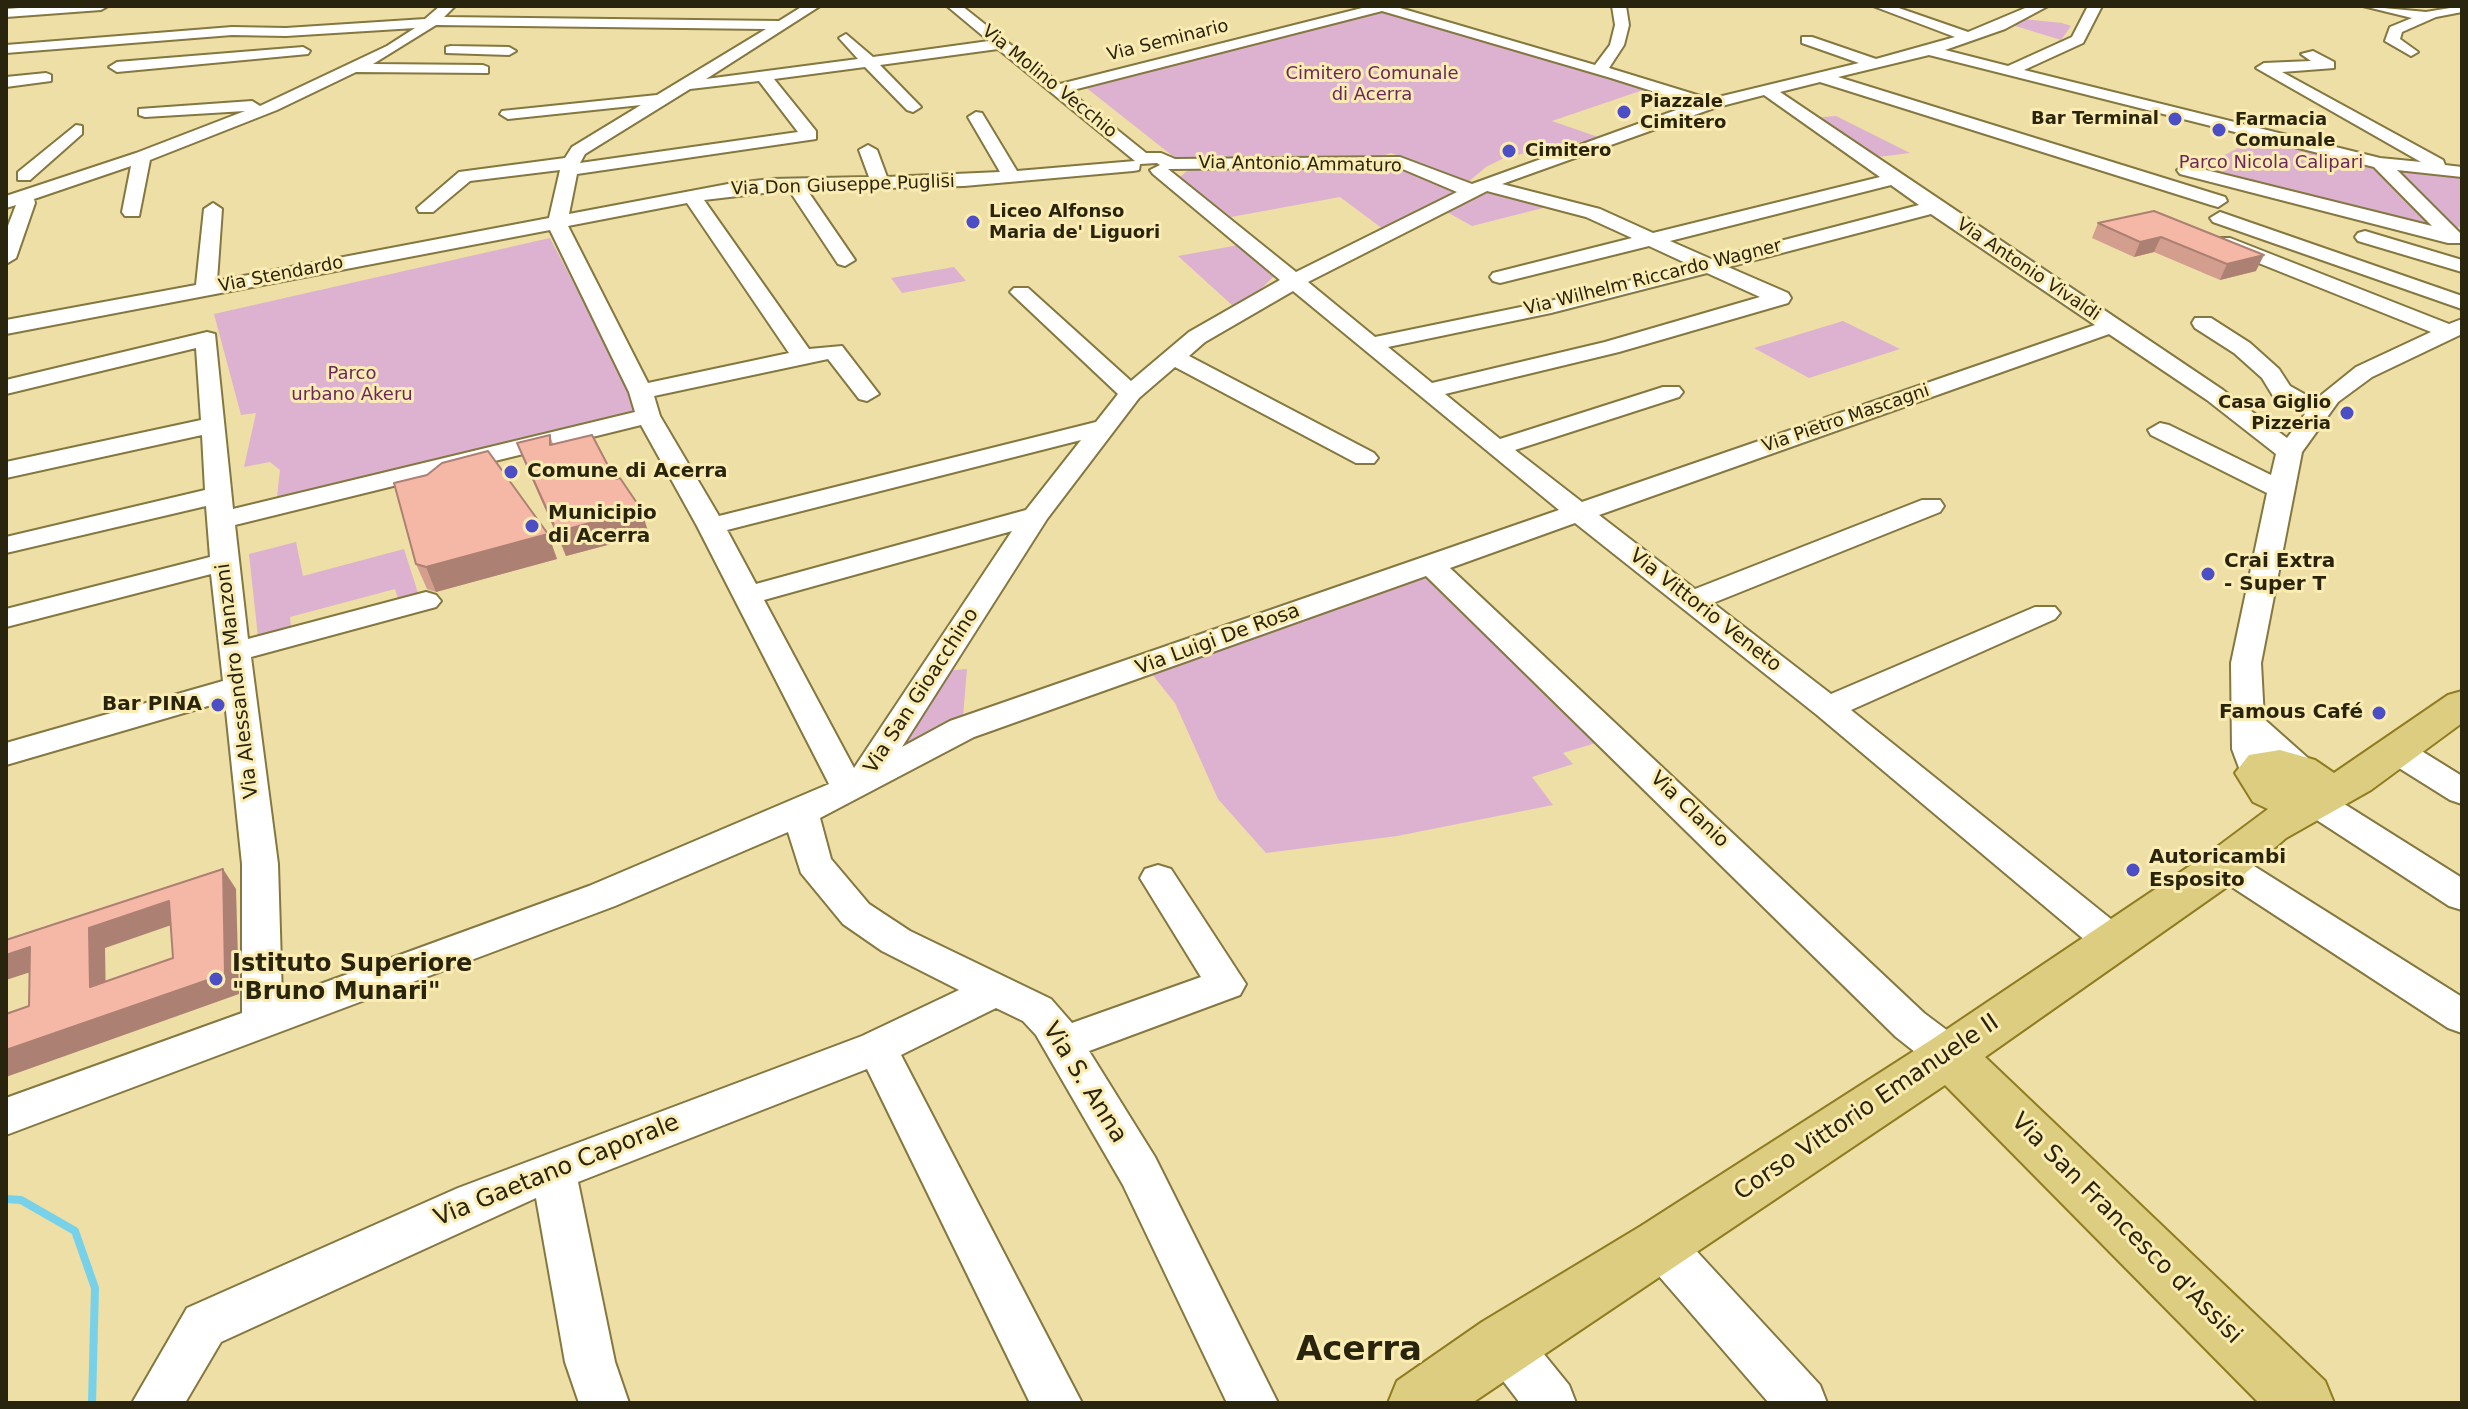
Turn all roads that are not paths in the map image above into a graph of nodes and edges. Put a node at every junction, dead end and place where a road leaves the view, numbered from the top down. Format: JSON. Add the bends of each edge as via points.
{"nodes":[{"id":1,"x":101,"y":6,"type":"edge"},
{"id":2,"x":448,"y":6,"type":"edge"},
{"id":3,"x":813,"y":6,"type":"edge"},
{"id":4,"x":954,"y":6,"type":"edge"},
{"id":5,"x":1619,"y":6,"type":"edge"},
{"id":6,"x":1880,"y":6,"type":"edge"},
{"id":7,"x":1996,"y":6,"type":"edge"},
{"id":8,"x":2041,"y":6,"type":"edge"},
{"id":9,"x":2095,"y":6,"type":"edge"},
{"id":10,"x":2370,"y":6,"type":"edge"},
{"id":11,"x":2403,"y":6,"type":"edge"},
{"id":12,"x":2462,"y":8,"type":"edge"},
{"id":13,"x":369,"y":10,"type":"dead end"},
{"id":14,"x":6,"y":13,"type":"edge"},
{"id":15,"x":2022,"y":15,"type":"junction"},
{"id":16,"x":2430,"y":15,"type":"junction"},
{"id":17,"x":2462,"y":21,"type":"edge"},
{"id":18,"x":426,"y":22,"type":"junction"},
{"id":19,"x":782,"y":25,"type":"junction"},
{"id":20,"x":1968,"y":37,"type":"junction"},
{"id":21,"x":846,"y":38,"type":"dead end"},
{"id":22,"x":1807,"y":40,"type":"dead end"},
{"id":23,"x":1001,"y":44,"type":"junction"},
{"id":24,"x":397,"y":46,"type":"junction"},
{"id":25,"x":355,"y":47,"type":"dead end"},
{"id":26,"x":6,"y":49,"type":"edge"},
{"id":27,"x":323,"y":50,"type":"dead end"},
{"id":28,"x":509,"y":51,"type":"dead end"},
{"id":29,"x":1929,"y":51,"type":"junction"},
{"id":30,"x":2411,"y":52,"type":"dead end"},
{"id":31,"x":2308,"y":54,"type":"dead end"},
{"id":32,"x":870,"y":61,"type":"junction"},
{"id":33,"x":1880,"y":63,"type":"junction"},
{"id":34,"x":117,"y":67,"type":"dead end"},
{"id":35,"x":356,"y":68,"type":"junction"},
{"id":36,"x":483,"y":70,"type":"dead end"},
{"id":37,"x":2011,"y":70,"type":"junction"},
{"id":38,"x":1920,"y":71,"type":"dead end"},
{"id":39,"x":1610,"y":74,"type":"junction"},
{"id":40,"x":763,"y":76,"type":"junction"},
{"id":41,"x":1821,"y":77,"type":"junction"},
{"id":42,"x":46,"y":78,"type":"dead end"},
{"id":43,"x":6,"y":82,"type":"edge"},
{"id":44,"x":680,"y":87,"type":"junction"},
{"id":45,"x":1058,"y":89,"type":"junction"},
{"id":46,"x":1767,"y":90,"type":"junction"},
{"id":47,"x":664,"y":97,"type":"junction"},
{"id":48,"x":1709,"y":104,"type":"junction"},
{"id":49,"x":271,"y":107,"type":"junction"},
{"id":50,"x":913,"y":107,"type":"dead end"},
{"id":51,"x":145,"y":112,"type":"dead end"},
{"id":52,"x":508,"y":114,"type":"dead end"},
{"id":53,"x":976,"y":117,"type":"dead end"},
{"id":54,"x":76,"y":130,"type":"dead end"},
{"id":55,"x":868,"y":150,"type":"dead end"},
{"id":56,"x":142,"y":157,"type":"junction"},
{"id":57,"x":481,"y":160,"type":"dead end"},
{"id":58,"x":2145,"y":160,"type":"dead end"},
{"id":59,"x":574,"y":161,"type":"junction"},
{"id":60,"x":2380,"y":163,"type":"junction"},
{"id":61,"x":1152,"y":165,"type":"junction"},
{"id":62,"x":2456,"y":172,"type":"edge"},
{"id":63,"x":1012,"y":177,"type":"junction"},
{"id":64,"x":1895,"y":179,"type":"junction"},
{"id":65,"x":880,"y":184,"type":"junction"},
{"id":66,"x":795,"y":185,"type":"junction"},
{"id":67,"x":1485,"y":185,"type":"junction"},
{"id":68,"x":13,"y":191,"type":"edge"},
{"id":69,"x":692,"y":197,"type":"junction"},
{"id":70,"x":2218,"y":201,"type":"dead end"},
{"id":71,"x":1934,"y":207,"type":"junction"},
{"id":72,"x":2187,"y":207,"type":"dead end"},
{"id":73,"x":426,"y":208,"type":"dead end"},
{"id":74,"x":213,"y":209,"type":"dead end"},
{"id":75,"x":132,"y":212,"type":"dead end"},
{"id":76,"x":2312,"y":221,"type":"dead end"},
{"id":77,"x":557,"y":224,"type":"junction"},
{"id":78,"x":2207,"y":235,"type":"edge"},
{"id":79,"x":1651,"y":239,"type":"junction"},
{"id":80,"x":2459,"y":240,"type":"edge"},
{"id":81,"x":6,"y":258,"type":"edge"},
{"id":82,"x":845,"y":260,"type":"dead end"},
{"id":83,"x":1709,"y":265,"type":"junction"},
{"id":84,"x":2462,"y":266,"type":"edge"},
{"id":85,"x":1500,"y":277,"type":"dead end"},
{"id":86,"x":1296,"y":280,"type":"junction"},
{"id":87,"x":206,"y":290,"type":"junction"},
{"id":88,"x":1021,"y":292,"type":"dead end"},
{"id":89,"x":2462,"y":303,"type":"edge"},
{"id":90,"x":2203,"y":323,"type":"dead end"},
{"id":91,"x":2112,"y":326,"type":"junction"},
{"id":92,"x":6,"y":327,"type":"edge"},
{"id":93,"x":2456,"y":329,"type":"edge"},
{"id":94,"x":1371,"y":344,"type":"junction"},
{"id":95,"x":1172,"y":356,"type":"junction"},
{"id":96,"x":803,"y":357,"type":"junction"},
{"id":97,"x":6,"y":387,"type":"edge"},
{"id":98,"x":1428,"y":391,"type":"junction"},
{"id":99,"x":1671,"y":392,"type":"dead end"},
{"id":100,"x":1131,"y":393,"type":"junction"},
{"id":101,"x":867,"y":394,"type":"dead end"},
{"id":102,"x":644,"y":404,"type":"junction"},
{"id":103,"x":2317,"y":411,"type":"junction"},
{"id":104,"x":213,"y":425,"type":"junction"},
{"id":105,"x":1105,"y":427,"type":"junction"},
{"id":106,"x":2160,"y":430,"type":"dead end"},
{"id":107,"x":1496,"y":448,"type":"junction"},
{"id":108,"x":2289,"y":452,"type":"junction"},
{"id":109,"x":1365,"y":458,"type":"dead end"},
{"id":110,"x":6,"y":470,"type":"edge"},
{"id":111,"x":2282,"y":490,"type":"junction"},
{"id":112,"x":1931,"y":506,"type":"dead end"},
{"id":113,"x":220,"y":507,"type":"junction"},
{"id":114,"x":1580,"y":512,"type":"junction"},
{"id":115,"x":1036,"y":516,"type":"junction"},
{"id":116,"x":711,"y":526,"type":"junction"},
{"id":117,"x":6,"y":545,"type":"edge"},
{"id":118,"x":224,"y":562,"type":"junction"},
{"id":119,"x":1430,"y":564,"type":"junction"},
{"id":120,"x":746,"y":596,"type":"junction"},
{"id":121,"x":426,"y":601,"type":"dead end"},
{"id":122,"x":1692,"y":601,"type":"junction"},
{"id":123,"x":2045,"y":613,"type":"dead end"},
{"id":124,"x":6,"y":618,"type":"edge"},
{"id":125,"x":234,"y":652,"type":"junction"},
{"id":126,"x":238,"y":687,"type":"junction"},
{"id":127,"x":2462,"y":704,"type":"edge"},
{"id":128,"x":1828,"y":708,"type":"junction"},
{"id":129,"x":2249,"y":723,"type":"junction"},
{"id":130,"x":6,"y":754,"type":"edge"},
{"id":131,"x":2386,"y":756,"type":"junction"},
{"id":132,"x":2294,"y":783,"type":"junction"},
{"id":133,"x":855,"y":786,"type":"junction"},
{"id":134,"x":2462,"y":792,"type":"edge"},
{"id":135,"x":801,"y":813,"type":"junction"},
{"id":136,"x":2243,"y":850,"type":"junction"},
{"id":137,"x":1158,"y":878,"type":"dead end"},
{"id":138,"x":2462,"y":896,"type":"edge"},
{"id":139,"x":2113,"y":942,"type":"junction"},
{"id":140,"x":996,"y":990,"type":"junction"},
{"id":141,"x":2462,"y":1017,"type":"edge"},
{"id":142,"x":262,"y":1023,"type":"junction"},
{"id":143,"x":1064,"y":1043,"type":"junction"},
{"id":144,"x":877,"y":1048,"type":"junction"},
{"id":145,"x":1949,"y":1055,"type":"junction"},
{"id":146,"x":6,"y":1117,"type":"edge"},
{"id":147,"x":554,"y":1172,"type":"junction"},
{"id":148,"x":1661,"y":1245,"type":"junction"},
{"id":149,"x":1504,"y":1343,"type":"junction"},
{"id":150,"x":157,"y":1403,"type":"edge"},
{"id":151,"x":604,"y":1403,"type":"edge"},
{"id":152,"x":1057,"y":1403,"type":"edge"},
{"id":153,"x":1253,"y":1403,"type":"edge"},
{"id":154,"x":1419,"y":1403,"type":"edge"},
{"id":155,"x":1551,"y":1403,"type":"edge"},
{"id":156,"x":1802,"y":1403,"type":"edge"},
{"id":157,"x":2303,"y":1403,"type":"edge"}],
"edges":[{"from":1,"to":14,"type":"street"},
{"from":2,"to":18,"type":"street"},
{"from":3,"to":19,"type":"street"},
{"from":4,"to":23,"type":"street","name":"Via Molino Vecchio"},
{"from":5,"to":39,"type":"street","via":[[1617,45],[1601,67]]},
{"from":6,"to":20,"type":"street"},
{"from":7,"to":15,"type":"street"},
{"from":8,"to":15,"type":"street"},
{"from":9,"to":37,"type":"street","via":[[2078,40]]},
{"from":10,"to":16,"type":"street"},
{"from":11,"to":16,"type":"street"},
{"from":12,"to":16,"type":"street"},
{"from":13,"to":18,"type":"street"},
{"from":15,"to":20,"type":"street"},
{"from":16,"to":17,"type":"street"},
{"from":16,"to":30,"type":"street","via":[[2392,33],[2395,44]]},
{"from":18,"to":19,"type":"street"},
{"from":18,"to":24,"type":"street"},
{"from":18,"to":26,"type":"street"},
{"from":19,"to":44,"type":"street"},
{"from":20,"to":29,"type":"street"},
{"from":21,"to":32,"type":"street"},
{"from":22,"to":33,"type":"street"},
{"from":23,"to":32,"type":"street"},
{"from":23,"to":45,"type":"street","name":"Via Molino Vecchio"},
{"from":24,"to":25,"type":"street"},
{"from":24,"to":28,"type":"street"},
{"from":24,"to":35,"type":"street"},
{"from":27,"to":34,"type":"street"},
{"from":29,"to":33,"type":"street"},
{"from":29,"to":37,"type":"street"},
{"from":31,"to":62,"type":"street","via":[[2329,65],[2264,68]]},
{"from":32,"to":40,"type":"street"},
{"from":32,"to":50,"type":"street"},
{"from":33,"to":38,"type":"street"},
{"from":33,"to":41,"type":"street"},
{"from":35,"to":36,"type":"street"},
{"from":35,"to":49,"type":"street"},
{"from":37,"to":60,"type":"street"},
{"from":39,"to":45,"type":"street","name":"Via Seminario","via":[[1382,7]]},
{"from":39,"to":48,"type":"street","name":"Via Seminario"},
{"from":40,"to":44,"type":"street"},
{"from":40,"to":59,"type":"street","via":[[810,135]]},
{"from":41,"to":46,"type":"street"},
{"from":41,"to":70,"type":"street"},
{"from":42,"to":43,"type":"street"},
{"from":44,"to":47,"type":"street"},
{"from":45,"to":61,"type":"street","name":"Via Molino Vecchio"},
{"from":46,"to":48,"type":"street"},
{"from":46,"to":64,"type":"street","name":"Via Antonio Vivaldi"},
{"from":47,"to":52,"type":"street"},
{"from":47,"to":59,"type":"street"},
{"from":48,"to":67,"type":"street","via":[[1601,142],[1608,153],[1565,172],[1523,185]]},
{"from":49,"to":51,"type":"street"},
{"from":49,"to":56,"type":"street"},
{"from":53,"to":63,"type":"street"},
{"from":54,"to":68,"type":"street"},
{"from":55,"to":65,"type":"street"},
{"from":56,"to":68,"type":"street"},
{"from":56,"to":75,"type":"street"},
{"from":57,"to":59,"type":"street"},
{"from":58,"to":80,"type":"street"},
{"from":59,"to":73,"type":"street","via":[[465,176]]},
{"from":59,"to":77,"type":"street"},
{"from":60,"to":62,"type":"street"},
{"from":60,"to":80,"type":"street"},
{"from":61,"to":63,"type":"street","name":"Via Don Giuseppe Puglisi"},
{"from":61,"to":67,"type":"street","name":"Via Antonio Ammaturo","via":[[1400,162]]},
{"from":61,"to":86,"type":"street","name":"Via Molino Vecchio"},
{"from":63,"to":65,"type":"street","name":"Via Don Giuseppe Puglisi"},
{"from":64,"to":71,"type":"street","name":"Via Antonio Vivaldi"},
{"from":64,"to":79,"type":"street"},
{"from":65,"to":66,"type":"street","name":"Via Don Giuseppe Puglisi"},
{"from":66,"to":69,"type":"street","name":"Via Don Giuseppe Puglisi"},
{"from":66,"to":82,"type":"street"},
{"from":67,"to":79,"type":"street","via":[[1593,213]]},
{"from":67,"to":86,"type":"street","name":"Via San Gioacchino"},
{"from":68,"to":81,"type":"street","via":[[26,203]]},
{"from":69,"to":77,"type":"street","name":"Via Don Giuseppe Puglisi"},
{"from":69,"to":96,"type":"street"},
{"from":71,"to":83,"type":"street","name":"Via Wilhelm Riccardo Wagner"},
{"from":71,"to":91,"type":"street","name":"Via Antonio Vivaldi"},
{"from":72,"to":89,"type":"street"},
{"from":74,"to":87,"type":"street"},
{"from":76,"to":84,"type":"street"},
{"from":77,"to":87,"type":"street","name":"Via Stendardo"},
{"from":77,"to":102,"type":"street"},
{"from":78,"to":93,"type":"street"},
{"from":79,"to":83,"type":"street"},
{"from":79,"to":85,"type":"street"},
{"from":83,"to":94,"type":"street","name":"Via Wilhelm Riccardo Wagner","via":[[1551,307]]},
{"from":83,"to":98,"type":"street","via":[[1780,298],[1611,347]]},
{"from":86,"to":94,"type":"street","name":"Via Vittorio Veneto"},
{"from":86,"to":95,"type":"street","name":"Via San Gioacchino"},
{"from":87,"to":92,"type":"street","name":"Via Stendardo"},
{"from":88,"to":100,"type":"street"},
{"from":90,"to":103,"type":"street","via":[[2242,348],[2271,374],[2281,391]]},
{"from":91,"to":108,"type":"street","name":"Via Antonio Vivaldi"},
{"from":91,"to":114,"type":"street","name":"Via Pietro Mascagni"},
{"from":93,"to":103,"type":"street","via":[[2364,372]]},
{"from":94,"to":98,"type":"street","name":"Via Vittorio Veneto"},
{"from":95,"to":100,"type":"street","name":"Via San Gioacchino"},
{"from":95,"to":109,"type":"street"},
{"from":96,"to":101,"type":"street","via":[[834,351]]},
{"from":96,"to":102,"type":"street"},
{"from":97,"to":104,"type":"street","name":"Via Alessandro Manzoni","via":[[207,339]]},
{"from":98,"to":107,"type":"street","name":"Via Vittorio Veneto"},
{"from":99,"to":107,"type":"street"},
{"from":100,"to":105,"type":"street","name":"Via San Gioacchino"},
{"from":102,"to":113,"type":"street"},
{"from":102,"to":116,"type":"street"},
{"from":103,"to":108,"type":"street"},
{"from":104,"to":110,"type":"street"},
{"from":104,"to":113,"type":"street","name":"Via Alessandro Manzoni"},
{"from":105,"to":115,"type":"street","name":"Via San Gioacchino"},
{"from":105,"to":116,"type":"street"},
{"from":106,"to":111,"type":"street"},
{"from":107,"to":114,"type":"street","name":"Via Vittorio Veneto"},
{"from":108,"to":111,"type":"street"},
{"from":111,"to":129,"type":"street","via":[[2246,663]]},
{"from":112,"to":122,"type":"street"},
{"from":113,"to":117,"type":"street"},
{"from":113,"to":118,"type":"street","name":"Via Alessandro Manzoni"},
{"from":114,"to":119,"type":"street","name":"Via Luigi De Rosa"},
{"from":114,"to":122,"type":"street","name":"Via Vittorio Veneto"},
{"from":115,"to":120,"type":"street"},
{"from":115,"to":133,"type":"street","name":"Via San Gioacchino"},
{"from":116,"to":120,"type":"street"},
{"from":118,"to":124,"type":"street"},
{"from":118,"to":125,"type":"street","name":"Via Alessandro Manzoni"},
{"from":119,"to":133,"type":"street","name":"Via Luigi De Rosa","via":[[962,729]]},
{"from":119,"to":145,"type":"street","name":"Via Clanio","via":[[1910,1025]]},
{"from":120,"to":133,"type":"street"},
{"from":121,"to":125,"type":"street"},
{"from":122,"to":128,"type":"street","name":"Via Vittorio Veneto"},
{"from":123,"to":128,"type":"street"},
{"from":125,"to":126,"type":"street","name":"Via Alessandro Manzoni"},
{"from":126,"to":130,"type":"street"},
{"from":126,"to":142,"type":"street","name":"Via Alessandro Manzoni","via":[[245,869]]},
{"from":127,"to":131,"type":"main road","name":"Corso Vittorio Emanuele II"},
{"from":128,"to":139,"type":"street","name":"Via Vittorio Veneto"},
{"from":129,"to":132,"type":"street"},
{"from":129,"to":132,"type":"street","via":[[2249,749]]},
{"from":131,"to":132,"type":"main road","name":"Corso Vittorio Emanuele II","via":[[2356,780]]},
{"from":131,"to":134,"type":"street"},
{"from":132,"to":136,"type":"main road","name":"Corso Vittorio Emanuele II"},
{"from":132,"to":138,"type":"street"},
{"from":133,"to":135,"type":"street","name":"Via San Gioacchino"},
{"from":135,"to":140,"type":"street","name":"Via S. Anna","via":[[814,864],[856,914],[896,941]]},
{"from":135,"to":142,"type":"street","name":"Via San Gioacchino","via":[[602,896]]},
{"from":136,"to":139,"type":"main road","name":"Corso Vittorio Emanuele II"},
{"from":136,"to":141,"type":"street"},
{"from":137,"to":143,"type":"street","via":[[1226,984]]},
{"from":139,"to":145,"type":"main road","name":"Corso Vittorio Emanuele II"},
{"from":140,"to":143,"type":"street","name":"Via S. Anna","via":[[1037,1010]]},
{"from":140,"to":144,"type":"street","name":"Via Gaetano Caporale"},
{"from":142,"to":146,"type":"street","name":"Via San Gioacchino"},
{"from":143,"to":153,"type":"street","name":"Via S. Anna","via":[[1139,1171]]},
{"from":144,"to":147,"type":"street","name":"Via Gaetano Caporale"},
{"from":144,"to":152,"type":"street"},
{"from":145,"to":148,"type":"main road","name":"Corso Vittorio Emanuele II"},
{"from":145,"to":157,"type":"main road","name":"Via San Francesco d'Assisi"},
{"from":147,"to":150,"type":"street","name":"Via Gaetano Caporale","via":[[474,1202],[204,1325]]},
{"from":147,"to":151,"type":"street","via":[[590,1362]]},
{"from":148,"to":149,"type":"main road","name":"Corso Vittorio Emanuele II"},
{"from":148,"to":156,"type":"street"},
{"from":149,"to":154,"type":"main road","name":"Corso Vittorio Emanuele II"},
{"from":149,"to":155,"type":"street"}]}
